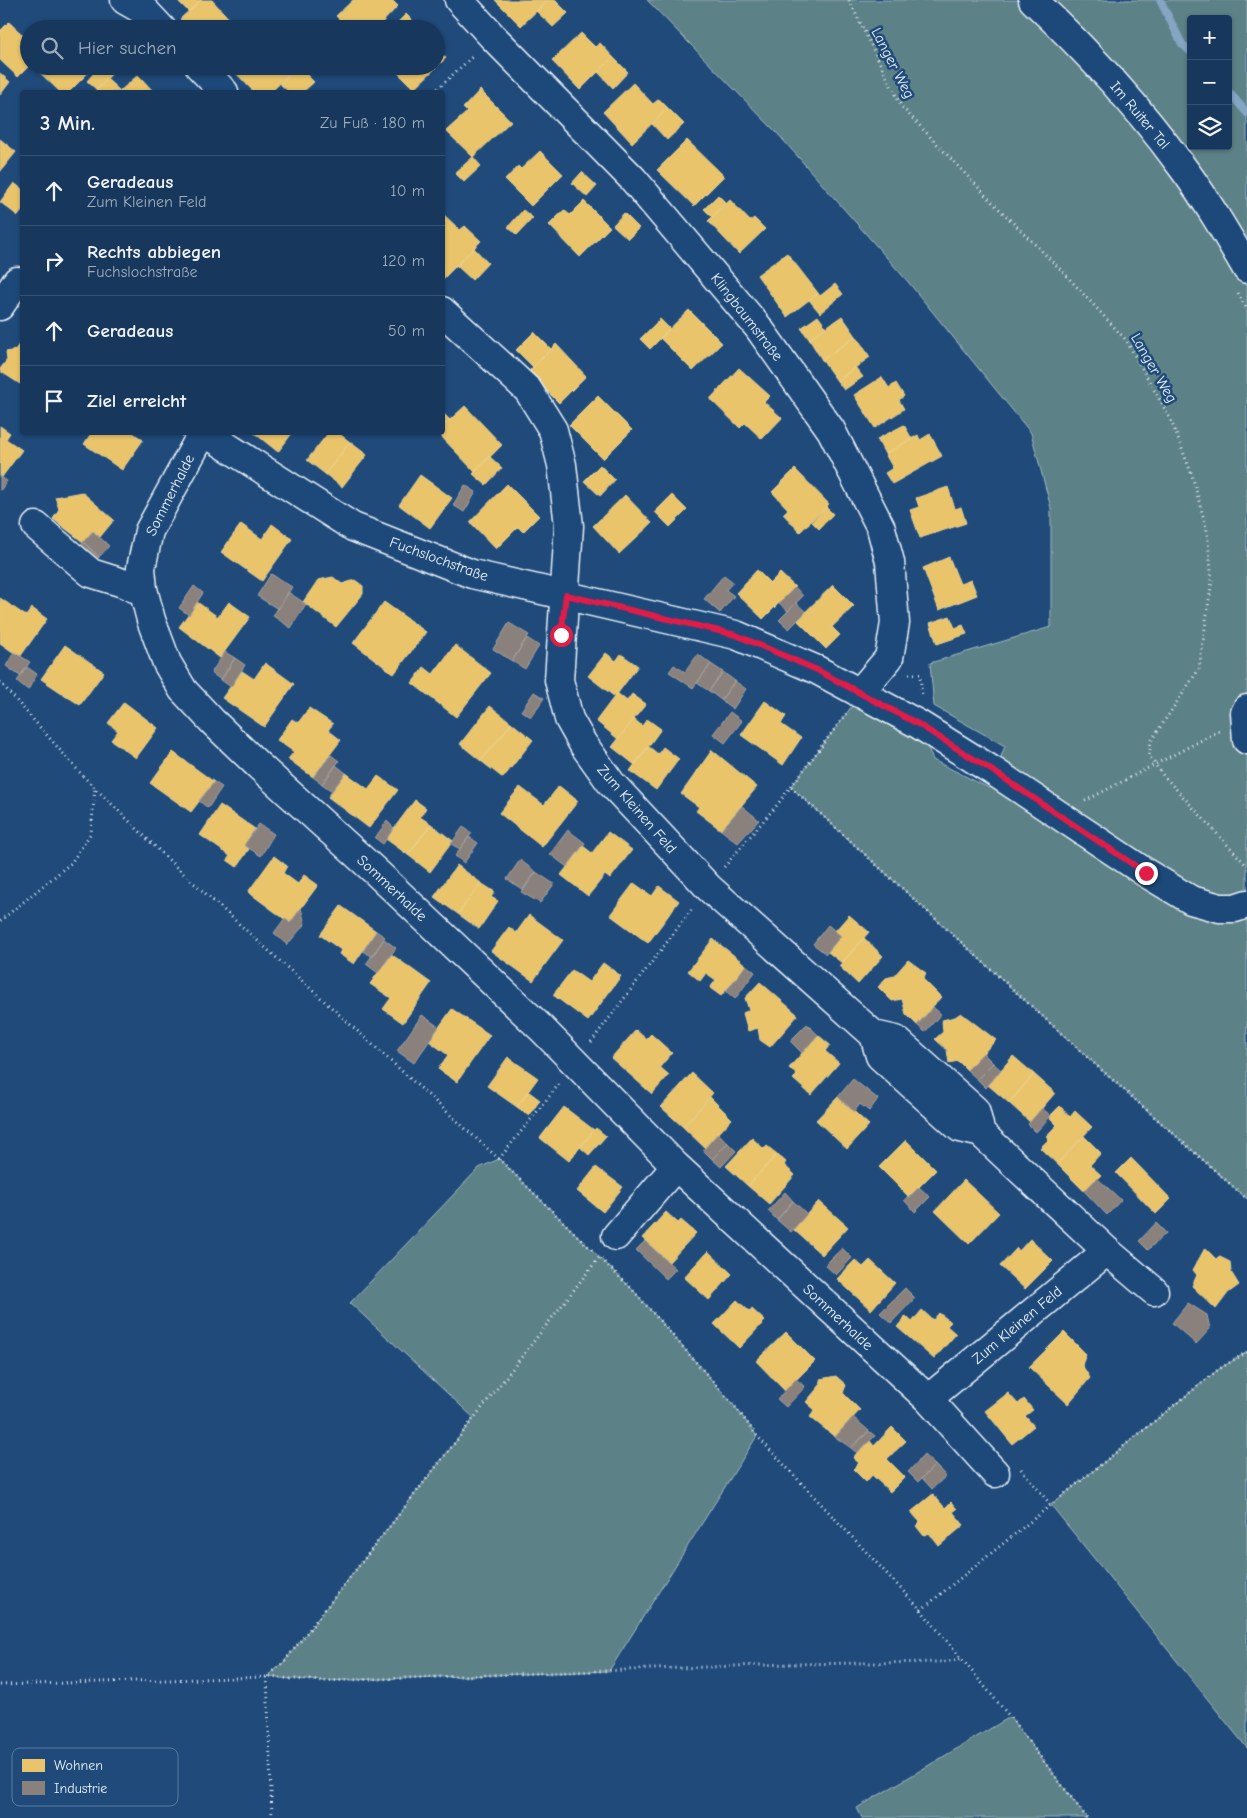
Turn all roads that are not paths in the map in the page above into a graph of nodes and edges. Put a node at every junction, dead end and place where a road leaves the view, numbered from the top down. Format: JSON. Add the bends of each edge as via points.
{"nodes":[{"id":1,"x":125,"y":0,"type":"edge"},
{"id":2,"x":459,"y":0,"type":"edge"},
{"id":3,"x":1033,"y":0,"type":"edge"},
{"id":4,"x":154,"y":20,"type":"edge"},
{"id":5,"x":208,"y":75,"type":"edge"},
{"id":6,"x":222,"y":90,"type":"edge"},
{"id":7,"x":1247,"y":269,"type":"edge"},
{"id":8,"x":13,"y":277,"type":"edge"},
{"id":9,"x":0,"y":306,"type":"edge"},
{"id":10,"x":445,"y":314,"type":"edge"},
{"id":11,"x":201,"y":435,"type":"edge"},
{"id":12,"x":208,"y":435,"type":"edge"},
{"id":13,"x":36,"y":526,"type":"dead end"},
{"id":14,"x":143,"y":589,"type":"junction"},
{"id":15,"x":566,"y":595,"type":"junction"},
{"id":16,"x":859,"y":693,"type":"junction"},
{"id":17,"x":1247,"y":709,"type":"edge"},
{"id":18,"x":1236,"y":734,"type":"edge"},
{"id":19,"x":1247,"y":904,"type":"edge"},
{"id":20,"x":676,"y":1166,"type":"junction"},
{"id":21,"x":616,"y":1236,"type":"dead end"},
{"id":22,"x":1107,"y":1251,"type":"junction"},
{"id":23,"x":1154,"y":1291,"type":"dead end"},
{"id":24,"x":928,"y":1399,"type":"junction"},
{"id":25,"x":995,"y":1473,"type":"road end"}],
"edges":[{"from":1,"to":4,"type":"street"},
{"from":2,"to":16,"type":"street","name":"Klingbaumstraße","via":[[633,179],[758,327],[831,430],[881,528],[890,562],[895,623],[889,658]]},
{"from":3,"to":7,"type":"street","name":"Im Ruiter Tal","via":[[1096,63],[1175,157],[1220,222]]},
{"from":5,"to":6,"type":"street"},
{"from":8,"to":9,"type":"street"},
{"from":10,"to":15,"type":"street","name":"Zum Kleinen Feld","via":[[528,390],[553,430],[562,465],[569,526]]},
{"from":11,"to":14,"type":"street","name":"Sommerhalde","via":[[149,531],[141,568]]},
{"from":12,"to":15,"type":"street","name":"Fuchslochstraße","via":[[353,527],[472,574]]},
{"from":13,"to":14,"type":"street","via":[[91,573]]},
{"from":14,"to":20,"type":"street","name":"Sommerhalde","via":[[167,663],[183,690],[259,766],[375,871],[576,1063]]},
{"from":15,"to":16,"type":"street","name":"Fuchslochstraße","via":[[736,635],[817,670]]},
{"from":15,"to":22,"type":"street","name":"Zum Kleinen Feld","via":[[559,680],[569,719],[611,783],[709,888],[874,1035],[896,1040],[975,1110],[981,1133]]},
{"from":16,"to":19,"type":"street","name":"Fuchslochstraße","via":[[918,724],[1191,900],[1220,908]]},
{"from":17,"to":18,"type":"street"},
{"from":20,"to":21,"type":"street"},
{"from":20,"to":24,"type":"street","name":"Sommerhalde"},
{"from":22,"to":23,"type":"street","name":"Zum Kleinen Feld"},
{"from":22,"to":24,"type":"street","name":"Zum Kleinen Feld"},
{"from":24,"to":25,"type":"street","name":"Sommerhalde"}]}
